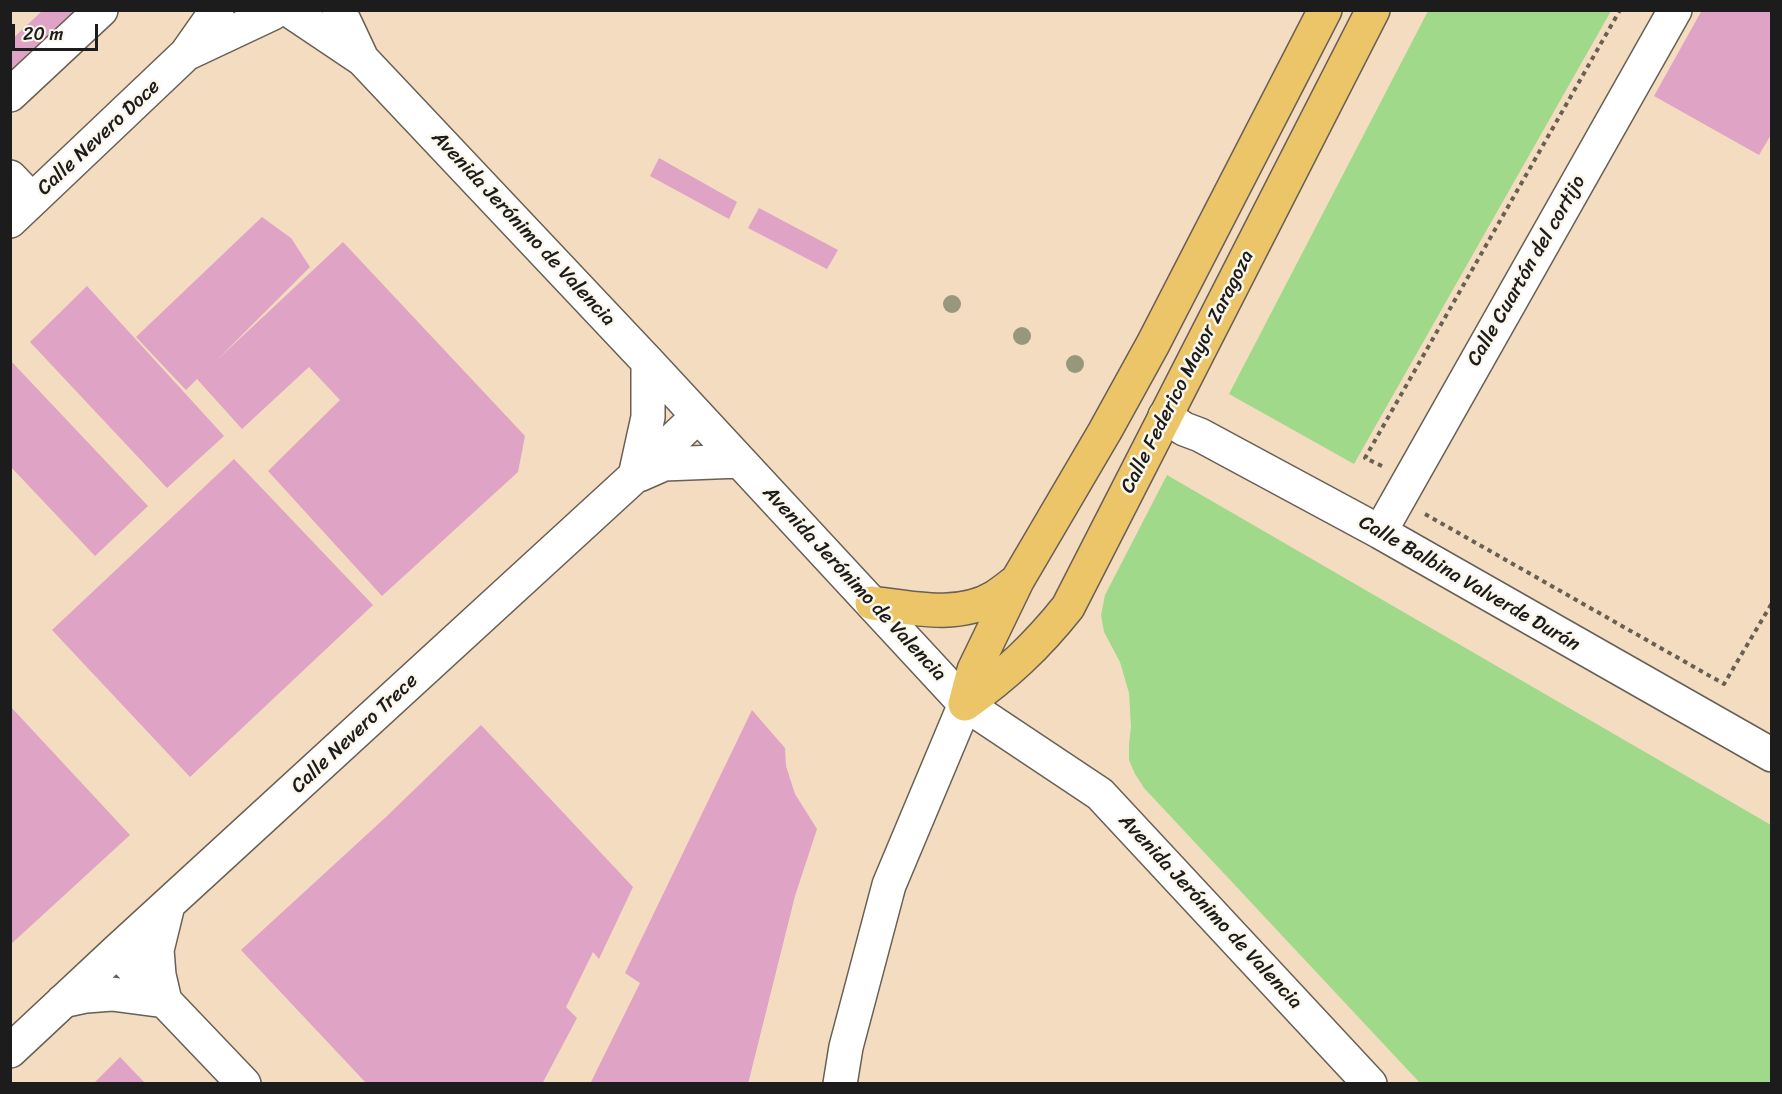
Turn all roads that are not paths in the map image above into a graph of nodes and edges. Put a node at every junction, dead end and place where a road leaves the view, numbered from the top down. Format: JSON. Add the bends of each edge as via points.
{"nodes":[{"id":1,"x":100,"y":10,"type":"edge"},
{"id":2,"x":217,"y":10,"type":"edge"},
{"id":3,"x":339,"y":10,"type":"edge"},
{"id":4,"x":1325,"y":10,"type":"edge"},
{"id":5,"x":1373,"y":10,"type":"edge"},
{"id":6,"x":1675,"y":10,"type":"edge"},
{"id":7,"x":278,"y":11,"type":"edge"},
{"id":8,"x":186,"y":54,"type":"junction"},
{"id":9,"x":362,"y":58,"type":"junction"},
{"id":10,"x":10,"y":95,"type":"edge"},
{"id":11,"x":10,"y":177,"type":"edge"},
{"id":12,"x":22,"y":210,"type":"edge"},
{"id":13,"x":648,"y":362,"type":"junction"},
{"id":14,"x":698,"y":416,"type":"junction"},
{"id":15,"x":1165,"y":416,"type":"junction"},
{"id":16,"x":739,"y":460,"type":"junction"},
{"id":17,"x":634,"y":477,"type":"junction"},
{"id":18,"x":1380,"y":532,"type":"junction"},
{"id":19,"x":1017,"y":580,"type":"junction"},
{"id":20,"x":872,"y":603,"type":"junction"},
{"id":21,"x":965,"y":704,"type":"junction"},
{"id":22,"x":1772,"y":755,"type":"edge"},
{"id":23,"x":168,"y":905,"type":"junction"},
{"id":24,"x":117,"y":951,"type":"junction"},
{"id":25,"x":63,"y":1001,"type":"junction"},
{"id":26,"x":165,"y":1001,"type":"junction"},
{"id":27,"x":10,"y":1051,"type":"edge"},
{"id":28,"x":244,"y":1083,"type":"edge"},
{"id":29,"x":840,"y":1083,"type":"edge"},
{"id":30,"x":1370,"y":1083,"type":"edge"}],
"edges":[{"from":1,"to":10,"type":"street"},
{"from":2,"to":8,"type":"street","name":"Calle Nevero Doce"},
{"from":3,"to":9,"type":"street","name":"Avenida Jerónimo de Valencia"},
{"from":4,"to":19,"type":"main road","via":[[1153,344]]},
{"from":5,"to":15,"type":"main road","name":"Calle Federico Mayor Zaragoza"},
{"from":6,"to":18,"type":"street","name":"Calle Cuartón del cortijo"},
{"from":7,"to":8,"type":"street","name":"Calle Nevero Doce"},
{"from":7,"to":9,"type":"street","name":"Avenida Jerónimo de Valencia"},
{"from":8,"to":12,"type":"street","name":"Calle Nevero Doce"},
{"from":9,"to":13,"type":"street","name":"Avenida Jerónimo de Valencia"},
{"from":11,"to":12,"type":"street"},
{"from":13,"to":14,"type":"street","name":"Avenida Jerónimo de Valencia"},
{"from":13,"to":17,"type":"street","via":[[648,417]]},
{"from":14,"to":16,"type":"street","name":"Avenida Jerónimo de Valencia"},
{"from":14,"to":17,"type":"street","name":"Calle Nevero Trece"},
{"from":15,"to":18,"type":"street","name":"Calle Balbina Valverde Durán"},
{"from":15,"to":21,"type":"main road","name":"Calle Federico Mayor Zaragoza","via":[[1068,607],[1020,660]]},
{"from":16,"to":17,"type":"street","via":[[664,464]]},
{"from":16,"to":20,"type":"street","name":"Avenida Jerónimo de Valencia"},
{"from":17,"to":23,"type":"street","name":"Calle Nevero Trece"},
{"from":18,"to":22,"type":"street","name":"Calle Balbina Valverde Durán"},
{"from":19,"to":20,"type":"main road","via":[[994,598],[970,608],[933,610]]},
{"from":19,"to":21,"type":"main road","via":[[974,670]]},
{"from":20,"to":21,"type":"street","name":"Avenida Jerónimo de Valencia"},
{"from":21,"to":29,"type":"street","via":[[889,885]]},
{"from":21,"to":30,"type":"street","name":"Avenida Jerónimo de Valencia","via":[[1100,794]]},
{"from":23,"to":24,"type":"street","name":"Calle Nevero Trece"},
{"from":23,"to":26,"type":"street","via":[[157,950]]},
{"from":24,"to":25,"type":"street","name":"Calle Nevero Trece"},
{"from":24,"to":26,"type":"street"},
{"from":25,"to":26,"type":"street","via":[[112,994]]},
{"from":25,"to":27,"type":"street","name":"Calle Nevero Trece"},
{"from":26,"to":28,"type":"street"}]}
